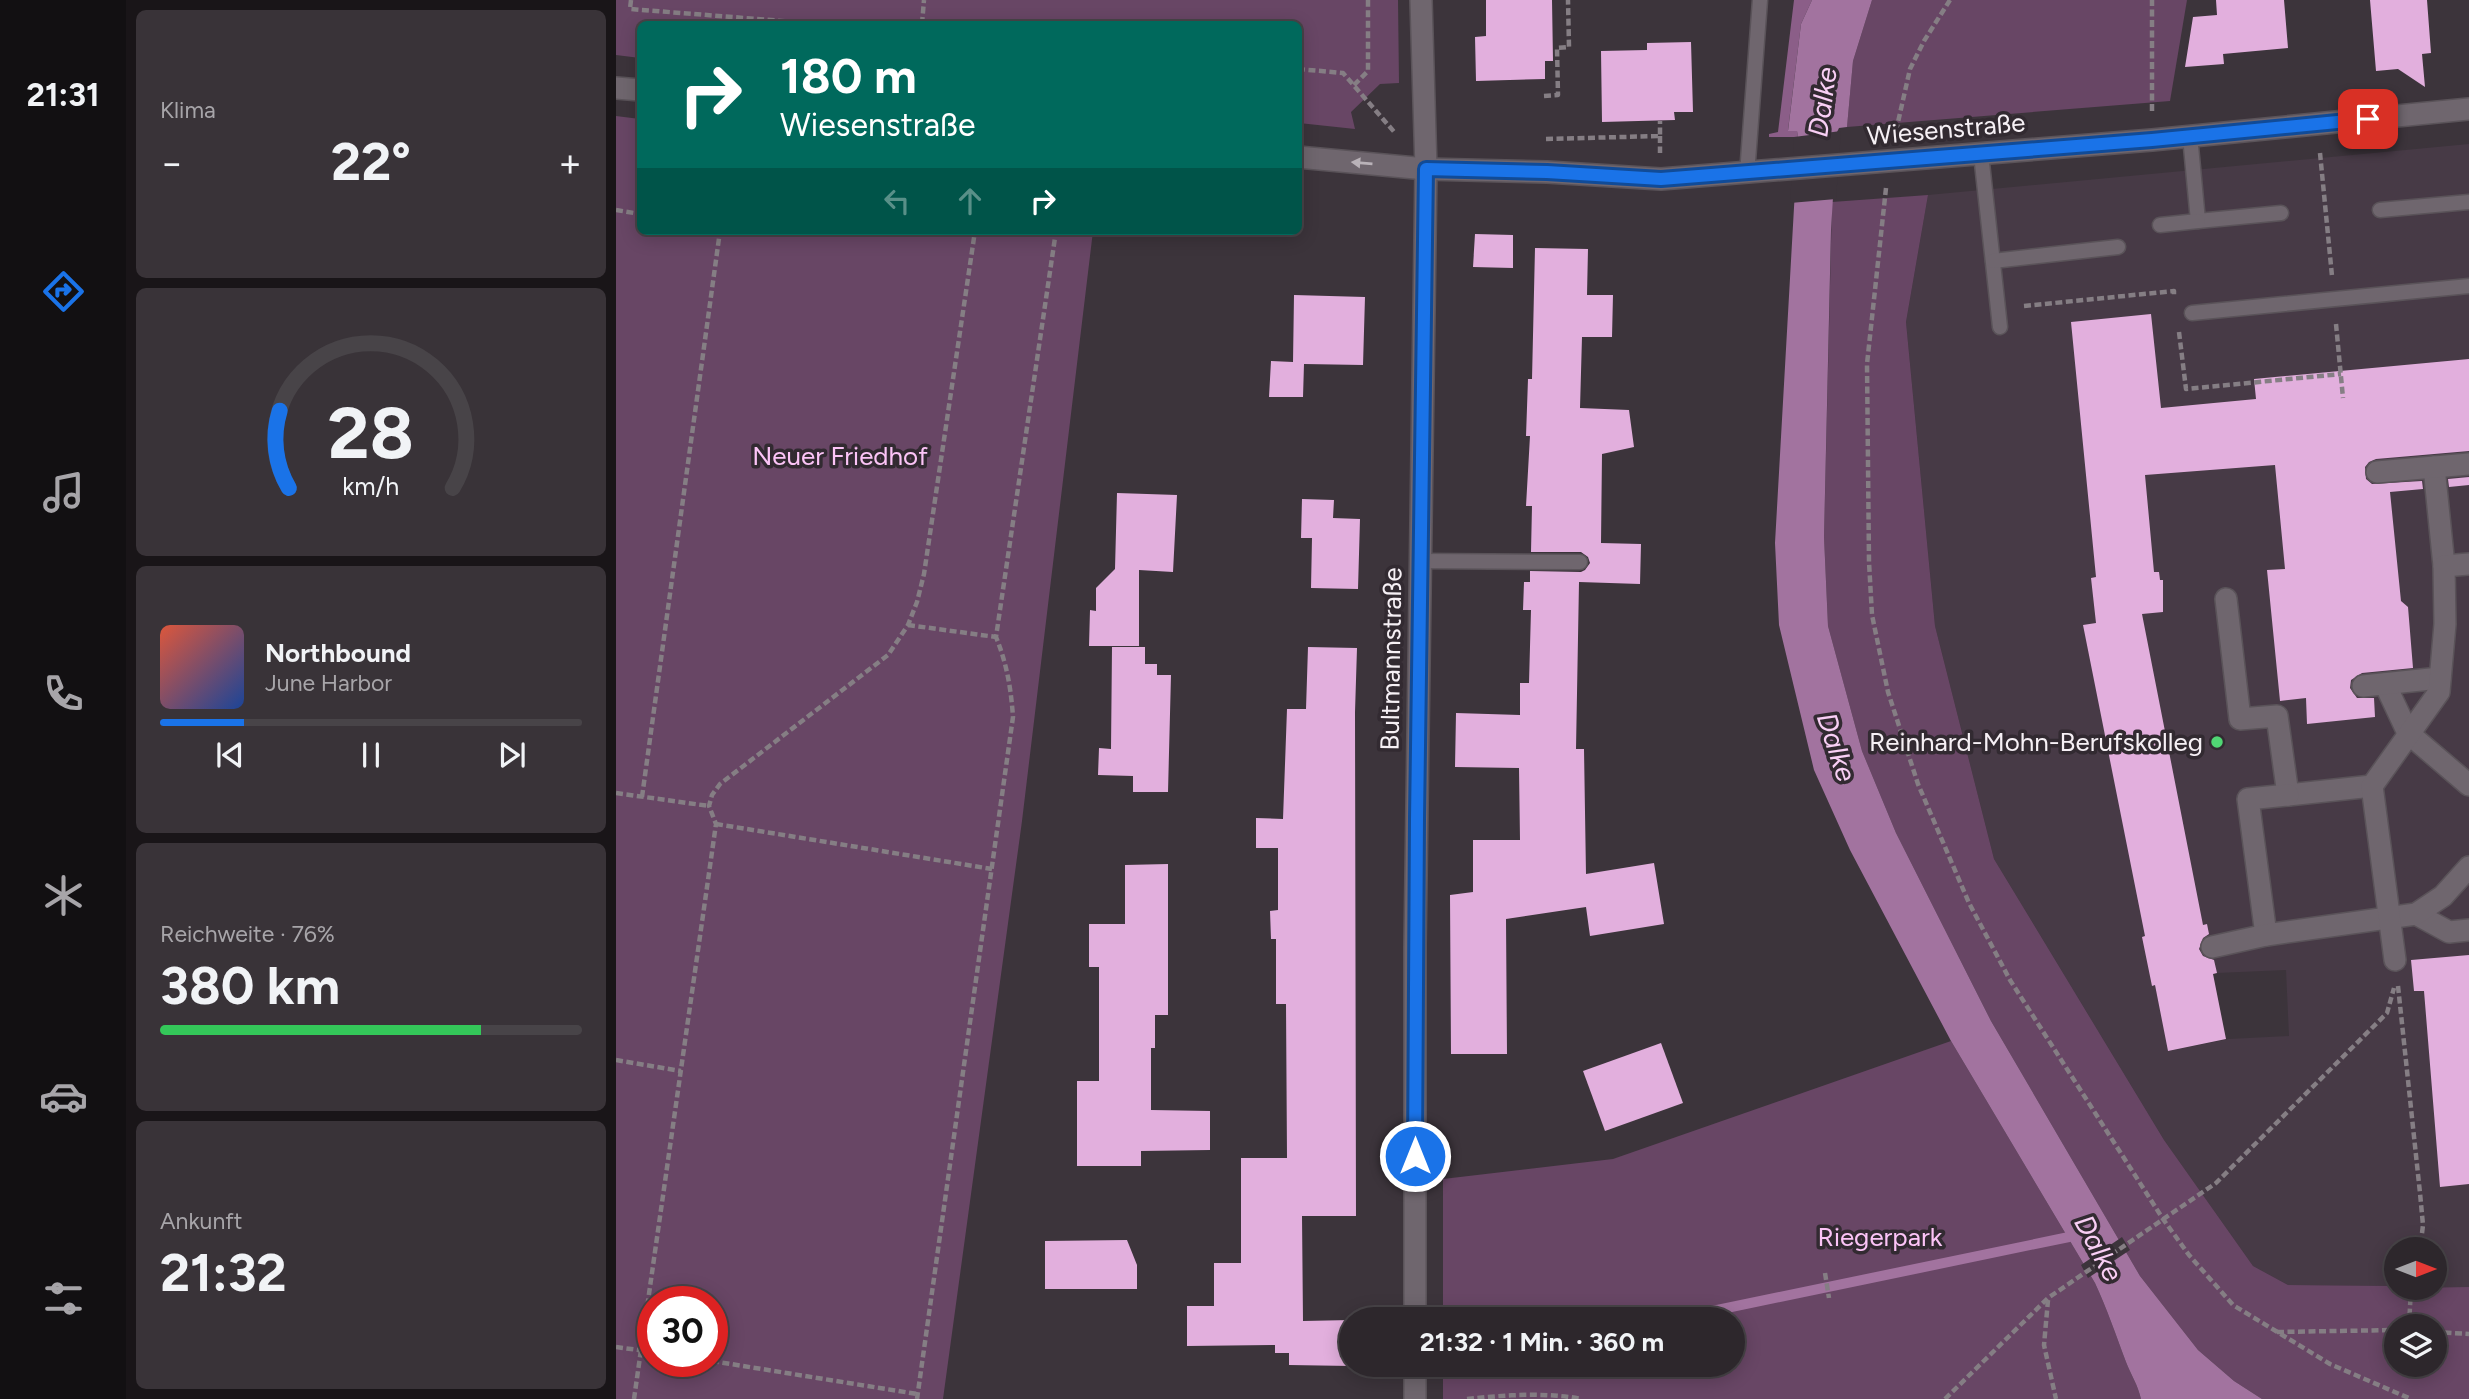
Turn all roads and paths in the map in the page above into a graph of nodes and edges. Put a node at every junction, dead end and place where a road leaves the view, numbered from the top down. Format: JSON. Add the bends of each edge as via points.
{"nodes":[{"id":1,"x":631,"y":0,"type":"edge"},
{"id":2,"x":924,"y":0,"type":"edge"},
{"id":3,"x":1368,"y":0,"type":"edge"},
{"id":4,"x":1421,"y":0,"type":"edge"},
{"id":5,"x":1568,"y":0,"type":"edge"},
{"id":6,"x":1760,"y":0,"type":"edge"},
{"id":7,"x":1950,"y":0,"type":"edge"},
{"id":8,"x":2152,"y":0,"type":"edge"},
{"id":9,"x":783,"y":21,"type":"edge"},
{"id":10,"x":922,"y":21,"type":"edge"},
{"id":11,"x":1302,"y":69,"type":"edge"},
{"id":12,"x":1354,"y":85,"type":"junction"},
{"id":13,"x":616,"y":88,"type":"edge"},
{"id":14,"x":637,"y":90,"type":"edge"},
{"id":15,"x":1544,"y":96,"type":"dead end"},
{"id":16,"x":2469,"y":109,"type":"edge"},
{"id":17,"x":1660,"y":121,"type":"dead end"},
{"id":18,"x":2317,"y":124,"type":"junction"},
{"id":19,"x":1660,"y":136,"type":"junction"},
{"id":20,"x":2190,"y":136,"type":"junction"},
{"id":21,"x":1546,"y":139,"type":"dead end"},
{"id":22,"x":2152,"y":140,"type":"junction"},
{"id":23,"x":1660,"y":147,"type":"dead end"},
{"id":24,"x":1981,"y":154,"type":"junction"},
{"id":25,"x":1302,"y":157,"type":"edge"},
{"id":26,"x":1889,"y":162,"type":"junction"},
{"id":27,"x":1426,"y":169,"type":"junction"},
{"id":28,"x":1747,"y":174,"type":"junction"},
{"id":29,"x":2469,"y":202,"type":"edge"},
{"id":30,"x":616,"y":210,"type":"edge"},
{"id":31,"x":2380,"y":210,"type":"dead end"},
{"id":32,"x":2281,"y":213,"type":"dead end"},
{"id":33,"x":637,"y":214,"type":"edge"},
{"id":34,"x":2198,"y":221,"type":"junction"},
{"id":35,"x":2160,"y":225,"type":"dead end"},
{"id":36,"x":719,"y":235,"type":"edge"},
{"id":37,"x":974,"y":235,"type":"edge"},
{"id":38,"x":1055,"y":235,"type":"edge"},
{"id":39,"x":2118,"y":247,"type":"dead end"},
{"id":40,"x":1993,"y":261,"type":"junction"},
{"id":41,"x":2469,"y":286,"type":"edge"},
{"id":42,"x":2334,"y":299,"type":"junction"},
{"id":43,"x":2175,"y":303,"type":"dead end"},
{"id":44,"x":1998,"y":309,"type":"junction"},
{"id":45,"x":2192,"y":313,"type":"dead end"},
{"id":46,"x":2000,"y":327,"type":"dead end"},
{"id":47,"x":2178,"y":328,"type":"dead end"},
{"id":48,"x":2341,"y":374,"type":"junction"},
{"id":49,"x":2343,"y":398,"type":"dead end"},
{"id":50,"x":2469,"y":464,"type":"edge"},
{"id":51,"x":2434,"y":467,"type":"junction"},
{"id":52,"x":2377,"y":472,"type":"dead end"},
{"id":53,"x":1421,"y":561,"type":"junction"},
{"id":54,"x":1580,"y":562,"type":"dead end"},
{"id":55,"x":2469,"y":564,"type":"edge"},
{"id":56,"x":2444,"y":566,"type":"junction"},
{"id":57,"x":2226,"y":599,"type":"dead end"},
{"id":58,"x":908,"y":625,"type":"junction"},
{"id":59,"x":996,"y":638,"type":"junction"},
{"id":60,"x":2440,"y":678,"type":"junction"},
{"id":61,"x":2385,"y":684,"type":"junction"},
{"id":62,"x":2363,"y":686,"type":"dead end"},
{"id":63,"x":2408,"y":733,"type":"junction"},
{"id":64,"x":2372,"y":786,"type":"junction"},
{"id":65,"x":2469,"y":786,"type":"edge"},
{"id":66,"x":616,"y":793,"type":"edge"},
{"id":67,"x":2288,"y":795,"type":"junction"},
{"id":68,"x":642,"y":796,"type":"junction"},
{"id":69,"x":709,"y":806,"type":"junction"},
{"id":70,"x":716,"y":824,"type":"junction"},
{"id":71,"x":2469,"y":867,"type":"edge"},
{"id":72,"x":992,"y":869,"type":"junction"},
{"id":73,"x":2416,"y":914,"type":"junction"},
{"id":74,"x":2389,"y":919,"type":"junction"},
{"id":75,"x":2469,"y":930,"type":"edge"},
{"id":76,"x":2266,"y":935,"type":"junction"},
{"id":77,"x":2212,"y":947,"type":"dead end"},
{"id":78,"x":2395,"y":960,"type":"dead end"},
{"id":79,"x":616,"y":1060,"type":"edge"},
{"id":80,"x":681,"y":1071,"type":"junction"},
{"id":81,"x":2163,"y":1219,"type":"junction"},
{"id":82,"x":2422,"y":1237,"type":"edge"},
{"id":83,"x":1825,"y":1274,"type":"dead end"},
{"id":84,"x":650,"y":1286,"type":"edge"},
{"id":85,"x":1829,"y":1298,"type":"dead end"},
{"id":86,"x":2049,"y":1298,"type":"junction"},
{"id":87,"x":1415,"y":1307,"type":"edge"},
{"id":88,"x":2384,"y":1330,"type":"edge"},
{"id":89,"x":2276,"y":1332,"type":"junction"},
{"id":90,"x":2447,"y":1333,"type":"edge"},
{"id":91,"x":2469,"y":1334,"type":"edge"},
{"id":92,"x":616,"y":1346,"type":"edge"},
{"id":93,"x":637,"y":1349,"type":"edge"},
{"id":94,"x":728,"y":1364,"type":"edge"},
{"id":95,"x":637,"y":1377,"type":"edge"},
{"id":96,"x":1415,"y":1377,"type":"edge"},
{"id":97,"x":917,"y":1396,"type":"edge"},
{"id":98,"x":634,"y":1399,"type":"edge"},
{"id":99,"x":1415,"y":1399,"type":"edge"},
{"id":100,"x":1467,"y":1399,"type":"edge"},
{"id":101,"x":1582,"y":1399,"type":"edge"},
{"id":102,"x":1945,"y":1399,"type":"edge"},
{"id":103,"x":2056,"y":1399,"type":"edge"},
{"id":104,"x":2411,"y":1399,"type":"edge"}],
"edges":[{"from":1,"to":9,"type":"path","via":[[630,9]]},
{"from":2,"to":10,"type":"path"},
{"from":3,"to":12,"type":"path","via":[[1368,71]]},
{"from":4,"to":27,"type":"street","name":"Bultmannstraße"},
{"from":5,"to":15,"type":"path","via":[[1569,47],[1555,48],[1558,95]]},
{"from":6,"to":28,"type":"lane"},
{"from":7,"to":26,"type":"path","via":[[1910,69]]},
{"from":8,"to":22,"type":"path"},
{"from":11,"to":12,"type":"path","via":[[1343,73]]},
{"from":12,"to":27,"type":"path"},
{"from":13,"to":14,"type":"street"},
{"from":16,"to":18,"type":"street","name":"Wiesenstraße"},
{"from":17,"to":19,"type":"path"},
{"from":18,"to":20,"type":"street","name":"Wiesenstraße"},
{"from":18,"to":42,"type":"path"},
{"from":19,"to":21,"type":"path"},
{"from":19,"to":23,"type":"path"},
{"from":20,"to":22,"type":"street","name":"Wiesenstraße"},
{"from":20,"to":34,"type":"lane"},
{"from":22,"to":24,"type":"street","name":"Wiesenstraße"},
{"from":24,"to":26,"type":"street","name":"Wiesenstraße"},
{"from":24,"to":40,"type":"lane"},
{"from":27,"to":25,"type":"street","name":"Wiesenstraße","one_way":true},
{"from":26,"to":28,"type":"street","name":"Wiesenstraße"},
{"from":26,"to":81,"type":"path","via":[[1867,364],[1872,615],[1888,692],[1918,784],[1969,903],[2010,980]]},
{"from":27,"to":28,"type":"street","name":"Wiesenstraße","via":[[1661,179]]},
{"from":27,"to":53,"type":"street","name":"Bultmannstraße"},
{"from":29,"to":31,"type":"lane"},
{"from":30,"to":33,"type":"path"},
{"from":32,"to":34,"type":"lane"},
{"from":34,"to":35,"type":"lane"},
{"from":36,"to":68,"type":"path"},
{"from":37,"to":58,"type":"path","via":[[924,574]]},
{"from":38,"to":59,"type":"path"},
{"from":39,"to":40,"type":"lane"},
{"from":40,"to":44,"type":"lane"},
{"from":41,"to":42,"type":"lane"},
{"from":42,"to":45,"type":"lane"},
{"from":42,"to":48,"type":"path"},
{"from":43,"to":44,"type":"path","via":[[2174,291]]},
{"from":44,"to":46,"type":"lane"},
{"from":47,"to":48,"type":"path","via":[[2186,389]]},
{"from":48,"to":49,"type":"path"},
{"from":50,"to":51,"type":"street"},
{"from":51,"to":52,"type":"street"},
{"from":51,"to":56,"type":"street"},
{"from":53,"to":54,"type":"lane"},
{"from":53,"to":87,"type":"street","name":"Bultmannstraße"},
{"from":55,"to":56,"type":"street"},
{"from":56,"to":60,"type":"street"},
{"from":57,"to":67,"type":"street","via":[[2240,719],[2277,716]]},
{"from":58,"to":59,"type":"path"},
{"from":58,"to":69,"type":"path","via":[[888,655],[720,784]]},
{"from":59,"to":72,"type":"path","via":[[1009,677],[1013,717]]},
{"from":60,"to":61,"type":"street"},
{"from":60,"to":63,"type":"street","via":[[2439,692]]},
{"from":61,"to":62,"type":"street"},
{"from":61,"to":63,"type":"street"},
{"from":63,"to":64,"type":"street"},
{"from":63,"to":65,"type":"street"},
{"from":64,"to":67,"type":"street"},
{"from":64,"to":74,"type":"street"},
{"from":66,"to":68,"type":"path"},
{"from":67,"to":76,"type":"street","via":[[2248,799]]},
{"from":68,"to":69,"type":"path"},
{"from":69,"to":70,"type":"path"},
{"from":70,"to":72,"type":"path"},
{"from":70,"to":80,"type":"path"},
{"from":71,"to":73,"type":"street","via":[[2443,896]]},
{"from":72,"to":97,"type":"path"},
{"from":73,"to":74,"type":"street"},
{"from":73,"to":75,"type":"street","via":[[2449,932]]},
{"from":74,"to":76,"type":"street"},
{"from":74,"to":78,"type":"street"},
{"from":76,"to":77,"type":"street"},
{"from":79,"to":80,"type":"path"},
{"from":80,"to":84,"type":"path"},
{"from":81,"to":82,"type":"path","via":[[2216,1183],[2387,1013],[2397,977]]},
{"from":81,"to":86,"type":"path"},
{"from":81,"to":89,"type":"path","via":[[2233,1306]]},
{"from":83,"to":85,"type":"path"},
{"from":86,"to":102,"type":"path"},
{"from":86,"to":103,"type":"path","via":[[2044,1345]]},
{"from":88,"to":89,"type":"path"},
{"from":89,"to":104,"type":"path","via":[[2330,1364]]},
{"from":90,"to":91,"type":"path"},
{"from":92,"to":93,"type":"path"},
{"from":94,"to":97,"type":"path"},
{"from":95,"to":98,"type":"path"},
{"from":96,"to":99,"type":"street"},
{"from":100,"to":101,"type":"path","via":[[1556,1395]]}]}
